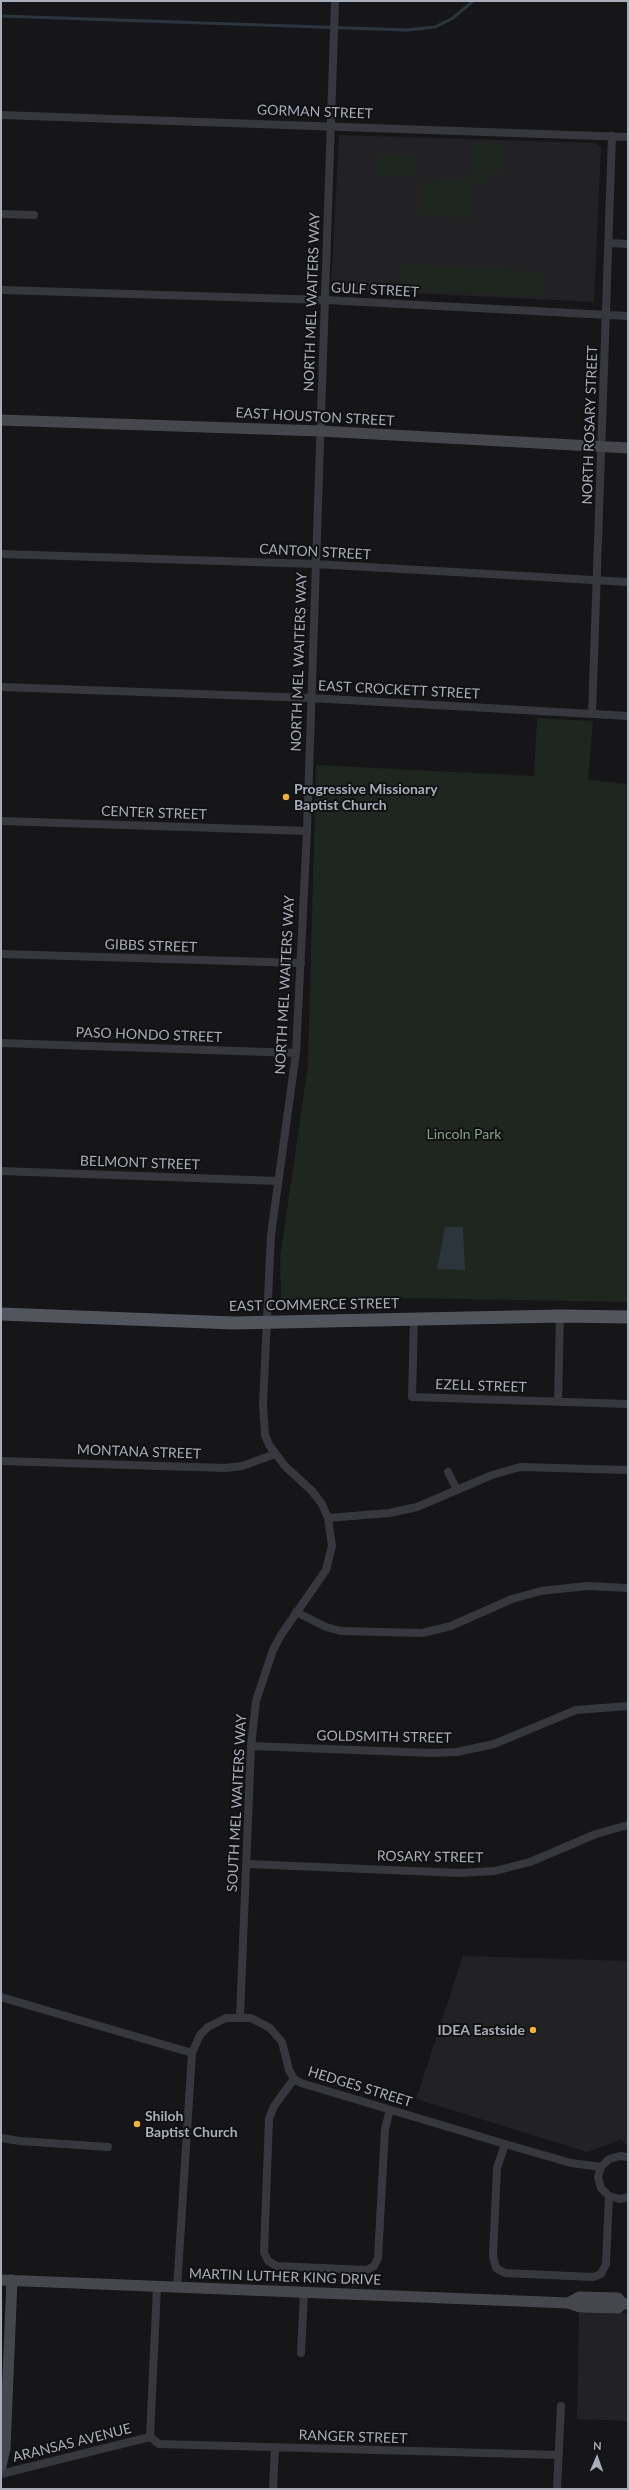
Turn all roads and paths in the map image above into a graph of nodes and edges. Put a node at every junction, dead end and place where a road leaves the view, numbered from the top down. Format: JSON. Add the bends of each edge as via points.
{"nodes":[{"id":1,"x":335,"y":1,"type":"edge"},
{"id":2,"x":1,"y":115,"type":"edge"},
{"id":3,"x":331,"y":126,"type":"junction"},
{"id":4,"x":612,"y":136,"type":"junction"},
{"id":5,"x":628,"y":137,"type":"edge"},
{"id":6,"x":1,"y":214,"type":"edge"},
{"id":7,"x":34,"y":215,"type":"dead end"},
{"id":8,"x":609,"y":243,"type":"junction"},
{"id":9,"x":628,"y":244,"type":"edge"},
{"id":10,"x":1,"y":290,"type":"edge"},
{"id":11,"x":325,"y":300,"type":"junction"},
{"id":12,"x":607,"y":315,"type":"junction"},
{"id":13,"x":628,"y":316,"type":"edge"},
{"id":14,"x":1,"y":420,"type":"edge"},
{"id":15,"x":320,"y":431,"type":"junction"},
{"id":16,"x":602,"y":446,"type":"junction"},
{"id":17,"x":628,"y":448,"type":"edge"},
{"id":18,"x":1,"y":554,"type":"edge"},
{"id":19,"x":315,"y":564,"type":"junction"},
{"id":20,"x":598,"y":581,"type":"junction"},
{"id":21,"x":628,"y":582,"type":"edge"},
{"id":22,"x":1,"y":687,"type":"edge"},
{"id":23,"x":311,"y":698,"type":"junction"},
{"id":24,"x":592,"y":714,"type":"junction"},
{"id":25,"x":628,"y":716,"type":"edge"},
{"id":26,"x":1,"y":821,"type":"edge"},
{"id":27,"x":307,"y":830,"type":"junction"},
{"id":28,"x":1,"y":954,"type":"edge"},
{"id":29,"x":301,"y":963,"type":"junction"},
{"id":30,"x":1,"y":1044,"type":"edge"},
{"id":31,"x":296,"y":1053,"type":"junction"},
{"id":32,"x":1,"y":1171,"type":"edge"},
{"id":33,"x":278,"y":1182,"type":"junction"},
{"id":34,"x":1,"y":1314,"type":"edge"},
{"id":35,"x":560,"y":1316,"type":"junction"},
{"id":36,"x":628,"y":1317,"type":"edge"},
{"id":37,"x":414,"y":1319,"type":"junction"},
{"id":38,"x":266,"y":1322,"type":"junction"},
{"id":39,"x":558,"y":1401,"type":"junction"},
{"id":40,"x":628,"y":1404,"type":"edge"},
{"id":41,"x":275,"y":1454,"type":"junction"},
{"id":42,"x":1,"y":1461,"type":"edge"},
{"id":43,"x":628,"y":1470,"type":"edge"},
{"id":44,"x":448,"y":1472,"type":"dead end"},
{"id":45,"x":457,"y":1490,"type":"junction"},
{"id":46,"x":328,"y":1518,"type":"junction"},
{"id":47,"x":628,"y":1588,"type":"edge"},
{"id":48,"x":296,"y":1612,"type":"junction"},
{"id":49,"x":628,"y":1706,"type":"edge"},
{"id":50,"x":251,"y":1746,"type":"junction"},
{"id":51,"x":628,"y":1825,"type":"edge"},
{"id":52,"x":247,"y":1864,"type":"junction"},
{"id":53,"x":1,"y":1997,"type":"edge"},
{"id":54,"x":240,"y":2016,"type":"junction"},
{"id":55,"x":192,"y":2053,"type":"junction"},
{"id":56,"x":294,"y":2079,"type":"junction"},
{"id":57,"x":390,"y":2110,"type":"junction"},
{"id":58,"x":1,"y":2138,"type":"edge"},
{"id":59,"x":505,"y":2144,"type":"junction"},
{"id":60,"x":108,"y":2147,"type":"dead end"},
{"id":61,"x":628,"y":2157,"type":"edge"},
{"id":62,"x":601,"y":2167,"type":"junction"},
{"id":63,"x":609,"y":2196,"type":"junction"},
{"id":64,"x":628,"y":2197,"type":"edge"},
{"id":65,"x":6,"y":2280,"type":"edge"},
{"id":66,"x":157,"y":2287,"type":"junction"},
{"id":67,"x":177,"y":2288,"type":"junction"},
{"id":68,"x":304,"y":2294,"type":"junction"},
{"id":69,"x":625,"y":2304,"type":"edge"},
{"id":70,"x":301,"y":2352,"type":"dead end"},
{"id":71,"x":561,"y":2406,"type":"dead end"},
{"id":72,"x":150,"y":2436,"type":"junction"},
{"id":73,"x":275,"y":2448,"type":"junction"},
{"id":74,"x":559,"y":2455,"type":"junction"},
{"id":75,"x":1,"y":2466,"type":"edge"},
{"id":76,"x":1,"y":2474,"type":"edge"},
{"id":77,"x":273,"y":2489,"type":"edge"},
{"id":78,"x":557,"y":2489,"type":"edge"}],
"edges":[{"from":1,"to":3,"type":"street","name":"NORTH MEL WAITERS WAY"},
{"from":2,"to":3,"type":"street","name":"GORMAN STREET"},
{"from":3,"to":4,"type":"street","name":"GORMAN STREET"},
{"from":3,"to":11,"type":"street","name":"NORTH MEL WAITERS WAY"},
{"from":4,"to":5,"type":"street","name":"GORMAN STREET"},
{"from":4,"to":8,"type":"street","name":"NORTH ROSARY STREET"},
{"from":6,"to":7,"type":"street"},
{"from":8,"to":9,"type":"street"},
{"from":8,"to":12,"type":"street","name":"NORTH ROSARY STREET"},
{"from":10,"to":11,"type":"street","name":"GULF STREET"},
{"from":11,"to":12,"type":"street","name":"GULF STREET"},
{"from":11,"to":15,"type":"street","name":"NORTH MEL WAITERS WAY"},
{"from":12,"to":13,"type":"street","name":"GULF STREET"},
{"from":12,"to":16,"type":"street","name":"NORTH ROSARY STREET"},
{"from":14,"to":15,"type":"main road","name":"EAST HOUSTON STREET"},
{"from":15,"to":16,"type":"main road","name":"EAST HOUSTON STREET"},
{"from":15,"to":19,"type":"street","name":"NORTH MEL WAITERS WAY"},
{"from":16,"to":17,"type":"main road","name":"EAST HOUSTON STREET"},
{"from":16,"to":20,"type":"street","name":"NORTH ROSARY STREET"},
{"from":18,"to":19,"type":"street","name":"CANTON STREET"},
{"from":19,"to":20,"type":"street","name":"CANTON STREET"},
{"from":19,"to":23,"type":"street","name":"NORTH MEL WAITERS WAY"},
{"from":20,"to":21,"type":"street","name":"CANTON STREET"},
{"from":20,"to":24,"type":"street","name":"NORTH ROSARY STREET"},
{"from":22,"to":23,"type":"street","name":"EAST CROCKETT STREET"},
{"from":23,"to":24,"type":"street","name":"EAST CROCKETT STREET"},
{"from":23,"to":27,"type":"street","name":"NORTH MEL WAITERS WAY"},
{"from":24,"to":25,"type":"street","name":"EAST CROCKETT STREET"},
{"from":26,"to":27,"type":"street","name":"CENTER STREET"},
{"from":27,"to":29,"type":"street","name":"NORTH MEL WAITERS WAY"},
{"from":28,"to":29,"type":"street","name":"GIBBS STREET"},
{"from":29,"to":31,"type":"street","name":"NORTH MEL WAITERS WAY"},
{"from":30,"to":31,"type":"street","name":"PASO HONDO STREET"},
{"from":31,"to":33,"type":"street","name":"NORTH MEL WAITERS WAY"},
{"from":32,"to":33,"type":"street","name":"BELMONT STREET"},
{"from":33,"to":38,"type":"street","name":"NORTH MEL WAITERS WAY"},
{"from":34,"to":38,"type":"main road","name":"EAST COMMERCE STREET"},
{"from":35,"to":36,"type":"main road","name":"EAST COMMERCE STREET"},
{"from":35,"to":37,"type":"main road","name":"EAST COMMERCE STREET"},
{"from":35,"to":39,"type":"street"},
{"from":37,"to":38,"type":"main road","name":"EAST COMMERCE STREET"},
{"from":37,"to":39,"type":"street","name":"EZELL STREET","via":[[412,1397]]},
{"from":38,"to":41,"type":"street","name":"SOUTH MEL WAITERS WAY","via":[[263,1422],[265,1435]]},
{"from":39,"to":40,"type":"street","name":"EZELL STREET"},
{"from":41,"to":42,"type":"street","name":"MONTANA STREET","via":[[242,1466],[225,1468]]},
{"from":41,"to":46,"type":"street","name":"SOUTH MEL WAITERS WAY","via":[[312,1491]]},
{"from":43,"to":45,"type":"street","via":[[520,1467]]},
{"from":44,"to":45,"type":"street"},
{"from":45,"to":46,"type":"street","via":[[416,1507],[389,1513]]},
{"from":46,"to":48,"type":"street","name":"SOUTH MEL WAITERS WAY","via":[[332,1539],[326,1570]]},
{"from":47,"to":48,"type":"street","via":[[587,1586],[541,1591],[512,1599],[451,1626],[422,1633],[341,1631],[326,1627]]},
{"from":48,"to":50,"type":"street","name":"SOUTH MEL WAITERS WAY","via":[[281,1635],[261,1682]]},
{"from":49,"to":50,"type":"street","name":"GOLDSMITH STREET","via":[[576,1710],[494,1744],[457,1752]]},
{"from":50,"to":52,"type":"street","name":"SOUTH MEL WAITERS WAY"},
{"from":51,"to":52,"type":"street","name":"ROSARY STREET","via":[[610,1829],[530,1862],[495,1871]]},
{"from":52,"to":54,"type":"street","name":"SOUTH MEL WAITERS WAY"},
{"from":53,"to":55,"type":"street"},
{"from":54,"to":55,"type":"street","name":"HEDGES STREET","via":[[226,2018],[208,2027],[200,2035]]},
{"from":54,"to":56,"type":"street","name":"HEDGES STREET","via":[[261,2021],[277,2035],[282,2042]]},
{"from":55,"to":67,"type":"street"},
{"from":56,"to":57,"type":"street","name":"HEDGES STREET"},
{"from":56,"to":57,"type":"street","via":[[274,2106],[269,2119],[264,2252],[268,2261],[277,2266],[367,2270],[374,2266],[378,2258],[385,2129]]},
{"from":57,"to":59,"type":"street","name":"HEDGES STREET"},
{"from":58,"to":60,"type":"street"},
{"from":59,"to":62,"type":"street","name":"HEDGES STREET","via":[[571,2163]]},
{"from":59,"to":63,"type":"street","via":[[496,2168],[493,2256],[496,2268],[505,2273],[593,2277],[601,2274],[606,2264]]},
{"from":61,"to":62,"type":"street","via":[[614,2156]]},
{"from":62,"to":63,"type":"street","via":[[599,2183]]},
{"from":63,"to":64,"type":"street","via":[[620,2199]]},
{"from":65,"to":66,"type":"main road","name":"MARTIN LUTHER KING DRIVE"},
{"from":65,"to":75,"type":"main road","via":[[5,2448]]},
{"from":66,"to":67,"type":"main road","name":"MARTIN LUTHER KING DRIVE"},
{"from":66,"to":72,"type":"street"},
{"from":67,"to":68,"type":"main road","name":"MARTIN LUTHER KING DRIVE"},
{"from":68,"to":69,"type":"main road","name":"MARTIN LUTHER KING DRIVE","via":[[568,2303],[580,2307],[618,2308]]},
{"from":68,"to":70,"type":"street"},
{"from":71,"to":74,"type":"street"},
{"from":72,"to":73,"type":"street","name":"RANGER STREET","via":[[159,2444]]},
{"from":72,"to":76,"type":"street","name":"ARANSAS AVENUE"},
{"from":73,"to":74,"type":"street","name":"RANGER STREET"},
{"from":73,"to":77,"type":"street"},
{"from":74,"to":78,"type":"street"}]}
